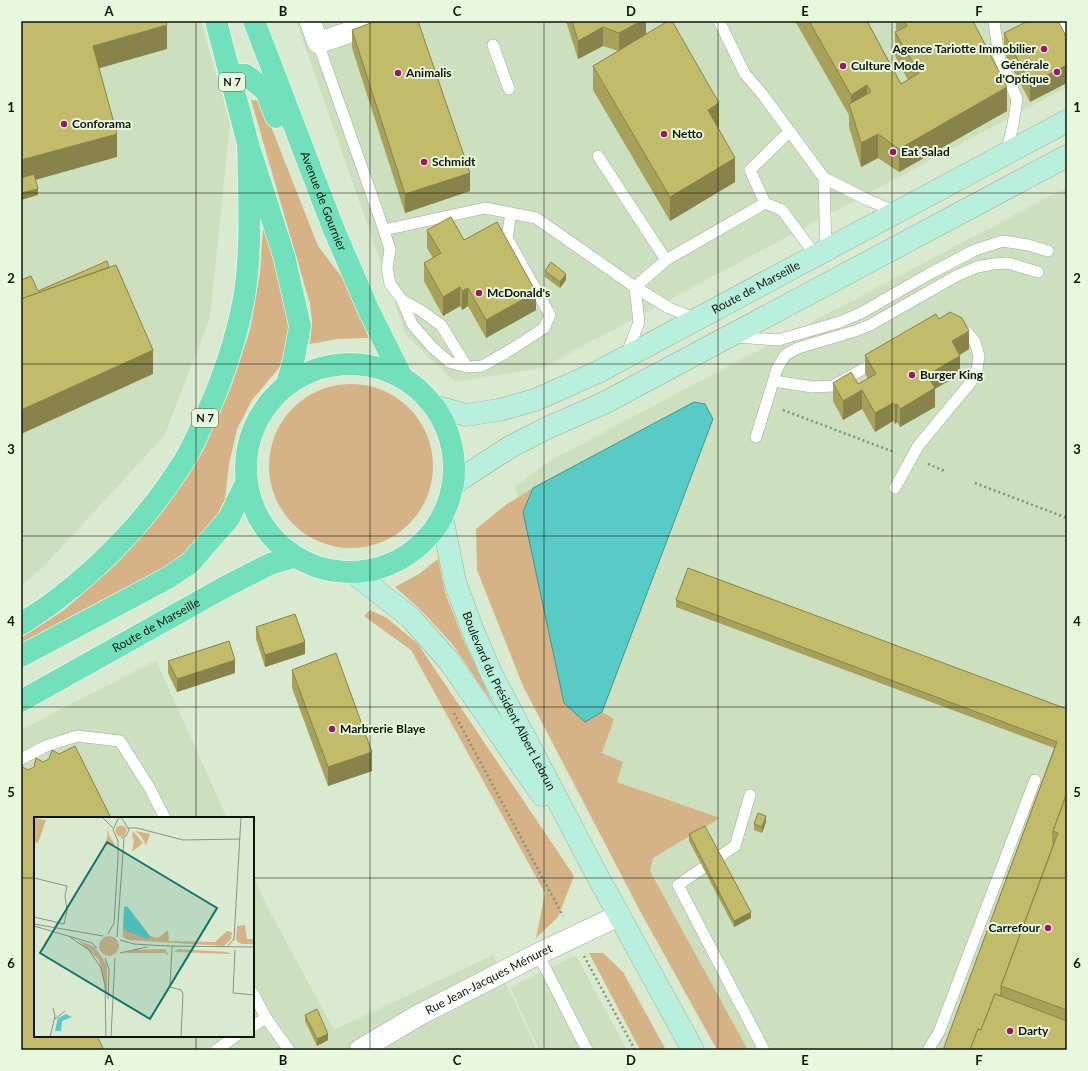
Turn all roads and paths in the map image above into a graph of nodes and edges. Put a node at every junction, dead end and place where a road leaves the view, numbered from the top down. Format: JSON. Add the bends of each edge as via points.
{"nodes":[{"id":1,"x":216,"y":21,"type":"edge"},
{"id":2,"x":254,"y":21,"type":"edge"},
{"id":3,"x":310,"y":21,"type":"edge"},
{"id":4,"x":382,"y":21,"type":"edge"},
{"id":5,"x":719,"y":21,"type":"edge"},
{"id":6,"x":994,"y":21,"type":"edge"},
{"id":7,"x":1060,"y":21,"type":"edge"},
{"id":8,"x":1067,"y":34,"type":"edge"},
{"id":9,"x":318,"y":43,"type":"junction"},
{"id":10,"x":493,"y":45,"type":"dead end"},
{"id":11,"x":230,"y":74,"type":"junction"},
{"id":12,"x":509,"y":90,"type":"dead end"},
{"id":13,"x":1067,"y":121,"type":"edge"},
{"id":14,"x":790,"y":131,"type":"junction"},
{"id":15,"x":248,"y":144,"type":"junction"},
{"id":16,"x":1005,"y":155,"type":"junction"},
{"id":17,"x":598,"y":156,"type":"dead end"},
{"id":18,"x":1067,"y":156,"type":"edge"},
{"id":19,"x":824,"y":178,"type":"junction"},
{"id":20,"x":765,"y":203,"type":"junction"},
{"id":21,"x":897,"y":212,"type":"junction"},
{"id":22,"x":511,"y":214,"type":"junction"},
{"id":23,"x":334,"y":230,"type":"junction"},
{"id":24,"x":384,"y":230,"type":"junction"},
{"id":25,"x":1048,"y":251,"type":"dead end"},
{"id":26,"x":821,"y":253,"type":"junction"},
{"id":27,"x":666,"y":260,"type":"junction"},
{"id":28,"x":1038,"y":272,"type":"dead end"},
{"id":29,"x":635,"y":287,"type":"junction"},
{"id":30,"x":402,"y":300,"type":"junction"},
{"id":31,"x":697,"y":319,"type":"junction"},
{"id":32,"x":947,"y":324,"type":"edge"},
{"id":33,"x":729,"y":337,"type":"junction"},
{"id":34,"x":887,"y":355,"type":"edge"},
{"id":35,"x":625,"y":357,"type":"junction"},
{"id":36,"x":468,"y":367,"type":"junction"},
{"id":37,"x":402,"y":377,"type":"junction"},
{"id":38,"x":774,"y":381,"type":"junction"},
{"id":39,"x":287,"y":384,"type":"junction"},
{"id":40,"x":434,"y":406,"type":"junction"},
{"id":41,"x":782,"y":410,"type":"dead end"},
{"id":42,"x":756,"y":437,"type":"dead end"},
{"id":43,"x":901,"y":454,"type":"dead end"},
{"id":44,"x":925,"y":463,"type":"dead end"},
{"id":45,"x":945,"y":471,"type":"dead end"},
{"id":46,"x":975,"y":482,"type":"dead end"},
{"id":47,"x":245,"y":484,"type":"junction"},
{"id":48,"x":453,"y":484,"type":"junction"},
{"id":49,"x":895,"y":488,"type":"dead end"},
{"id":50,"x":442,"y":517,"type":"junction"},
{"id":51,"x":1067,"y":518,"type":"edge"},
{"id":52,"x":294,"y":557,"type":"junction"},
{"id":53,"x":352,"y":572,"type":"junction"},
{"id":54,"x":21,"y":624,"type":"edge"},
{"id":55,"x":21,"y":656,"type":"edge"},
{"id":56,"x":21,"y":701,"type":"edge"},
{"id":57,"x":452,"y":709,"type":"dead end"},
{"id":58,"x":21,"y":759,"type":"edge"},
{"id":59,"x":1035,"y":780,"type":"dead end"},
{"id":60,"x":750,"y":795,"type":"dead end"},
{"id":61,"x":164,"y":817,"type":"edge"},
{"id":62,"x":598,"y":877,"type":"junction"},
{"id":63,"x":620,"y":915,"type":"junction"},
{"id":64,"x":574,"y":937,"type":"junction"},
{"id":65,"x":538,"y":954,"type":"junction"},
{"id":66,"x":254,"y":995,"type":"edge"},
{"id":67,"x":266,"y":1018,"type":"junction"},
{"id":68,"x":254,"y":1025,"type":"edge"},
{"id":69,"x":235,"y":1037,"type":"edge"},
{"id":70,"x":216,"y":1050,"type":"edge"},
{"id":71,"x":289,"y":1050,"type":"edge"},
{"id":72,"x":360,"y":1050,"type":"edge"},
{"id":73,"x":587,"y":1050,"type":"edge"},
{"id":74,"x":635,"y":1050,"type":"edge"},
{"id":75,"x":693,"y":1050,"type":"edge"},
{"id":76,"x":764,"y":1050,"type":"edge"},
{"id":77,"x":928,"y":1050,"type":"edge"}],
"edges":[{"from":1,"to":11,"type":"main road","number":"N 7"},
{"from":2,"to":23,"type":"main road","name":"Avenue de Gournier"},
{"from":3,"to":9,"type":"street"},
{"from":4,"to":9,"type":"street"},
{"from":5,"to":14,"type":"lane","via":[[745,74]]},
{"from":6,"to":16,"type":"lane","via":[[999,57],[1017,99]]},
{"from":7,"to":8,"type":"lane"},
{"from":9,"to":24,"type":"lane"},
{"from":10,"to":12,"type":"lane"},
{"from":11,"to":15,"type":"main road","number":"N 7"},
{"from":11,"to":23,"type":"main road","via":[[246,75],[266,92],[318,217]]},
{"from":13,"to":16,"type":"main road","name":"Route de Marseille"},
{"from":14,"to":19,"type":"lane"},
{"from":14,"to":20,"type":"lane","via":[[750,170]]},
{"from":15,"to":39,"type":"main road","via":[[284,256],[300,326]]},
{"from":15,"to":54,"type":"main road","number":"N 7","via":[[250,226],[247,278],[237,333],[203,422],[184,460],[156,501],[127,536],[91,572]]},
{"from":16,"to":21,"type":"main road","name":"Route de Marseille"},
{"from":17,"to":27,"type":"lane"},
{"from":18,"to":33,"type":"main road"},
{"from":19,"to":21,"type":"lane"},
{"from":19,"to":26,"type":"lane"},
{"from":20,"to":26,"type":"lane","via":[[782,210]]},
{"from":20,"to":27,"type":"lane"},
{"from":21,"to":26,"type":"main road","name":"Route de Marseille"},
{"from":22,"to":24,"type":"lane","via":[[485,208]]},
{"from":22,"to":29,"type":"lane","via":[[536,218]]},
{"from":22,"to":36,"type":"lane","via":[[507,238],[550,315],[544,328],[512,349],[482,366]]},
{"from":23,"to":37,"type":"main road","name":"Avenue de Gournier","via":[[369,311]]},
{"from":24,"to":30,"type":"lane","via":[[390,250],[387,268],[390,284]]},
{"from":25,"to":33,"type":"lane","via":[[1003,241],[975,250],[840,322],[778,340]]},
{"from":26,"to":31,"type":"main road","name":"Route de Marseille"},
{"from":27,"to":29,"type":"lane"},
{"from":28,"to":38,"type":"lane","via":[[1008,263],[977,267],[856,332],[798,348],[786,356]]},
{"from":29,"to":31,"type":"lane","via":[[669,308]]},
{"from":29,"to":35,"type":"lane","via":[[639,322]]},
{"from":30,"to":36,"type":"lane","via":[[441,325]]},
{"from":30,"to":36,"type":"lane","via":[[412,324],[432,347],[449,362]]},
{"from":31,"to":35,"type":"main road","name":"Route de Marseille"},
{"from":32,"to":49,"type":"lane","via":[[968,333],[975,342],[979,356],[977,369],[971,382],[918,446]]},
{"from":33,"to":48,"type":"main road","via":[[510,447]]},
{"from":34,"to":38,"type":"lane","via":[[833,386],[812,387]]},
{"from":35,"to":40,"type":"main road","name":"Route de Marseille","via":[[535,400],[499,410],[466,415]]},
{"from":37,"to":39,"type":"main road","via":[[374,366],[343,363],[313,369]]},
{"from":37,"to":40,"type":"main road","via":[[420,390]]},
{"from":38,"to":42,"type":"lane"},
{"from":39,"to":47,"type":"main road","via":[[266,405],[252,431],[245,459]]},
{"from":40,"to":48,"type":"main road","via":[[447,430],[453,457]]},
{"from":41,"to":43,"type":"path"},
{"from":44,"to":45,"type":"path"},
{"from":46,"to":51,"type":"path"},
{"from":47,"to":52,"type":"main road","via":[[258,518],[277,543]]},
{"from":47,"to":55,"type":"main road","via":[[229,518],[190,563],[166,579]]},
{"from":48,"to":50,"type":"main road"},
{"from":50,"to":53,"type":"main road","via":[[426,540],[404,557],[379,568]]},
{"from":50,"to":62,"type":"main road","name":"Boulevard du Président Albert Lebrun","via":[[455,582],[492,675]]},
{"from":52,"to":53,"type":"main road","via":[[326,570]]},
{"from":52,"to":56,"type":"main road","name":"Route de Marseille","via":[[270,564],[223,588]]},
{"from":53,"to":62,"type":"main road","name":"Boulevard du Président Albert Lebrun","via":[[410,617],[449,661]]},
{"from":57,"to":64,"type":"path"},
{"from":58,"to":61,"type":"lane","via":[[46,746],[77,736],[120,741]]},
{"from":59,"to":77,"type":"lane","via":[[939,1032]]},
{"from":60,"to":76,"type":"lane","via":[[735,846],[678,885]]},
{"from":62,"to":63,"type":"main road","name":"Boulevard du Président Albert Lebrun"},
{"from":63,"to":64,"type":"street","name":"Rue Jean-Jacques Ménuret"},
{"from":63,"to":75,"type":"main road","name":"Boulevard du Président Albert Lebrun"},
{"from":64,"to":65,"type":"street","name":"Rue Jean-Jacques Ménuret"},
{"from":64,"to":74,"type":"path"},
{"from":65,"to":72,"type":"street","name":"Rue Jean-Jacques Ménuret","via":[[419,1015]]},
{"from":65,"to":73,"type":"lane"},
{"from":66,"to":67,"type":"lane"},
{"from":67,"to":68,"type":"lane"},
{"from":67,"to":71,"type":"lane"},
{"from":69,"to":70,"type":"lane"}]}
